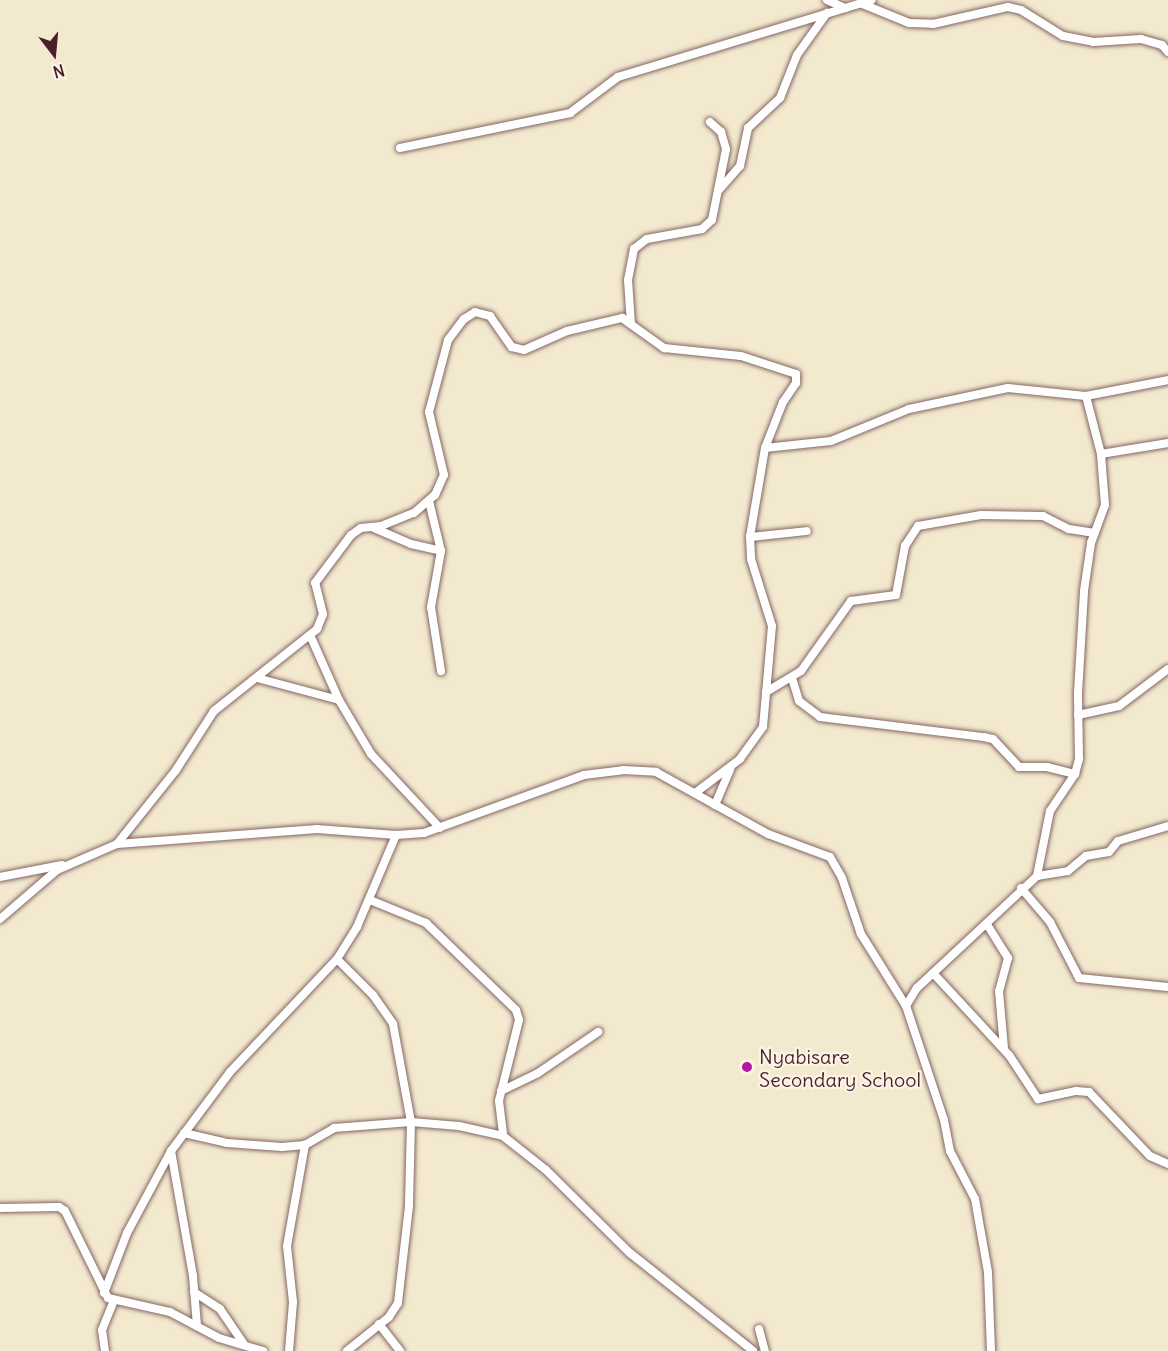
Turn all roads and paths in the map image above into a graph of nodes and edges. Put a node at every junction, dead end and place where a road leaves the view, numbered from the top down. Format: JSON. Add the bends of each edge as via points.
{"nodes":[{"id":1,"x":827,"y":0,"type":"edge"},
{"id":2,"x":872,"y":0,"type":"edge"},
{"id":3,"x":860,"y":3,"type":"junction"},
{"id":4,"x":844,"y":8,"type":"junction"},
{"id":5,"x":827,"y":13,"type":"junction"},
{"id":6,"x":1168,"y":52,"type":"edge"},
{"id":7,"x":710,"y":122,"type":"dead end"},
{"id":8,"x":400,"y":148,"type":"dead end"},
{"id":9,"x":719,"y":190,"type":"junction"},
{"id":10,"x":631,"y":324,"type":"junction"},
{"id":11,"x":1168,"y":380,"type":"edge"},
{"id":12,"x":1086,"y":396,"type":"junction"},
{"id":13,"x":1168,"y":443,"type":"edge"},
{"id":14,"x":765,"y":448,"type":"junction"},
{"id":15,"x":1101,"y":454,"type":"junction"},
{"id":16,"x":429,"y":501,"type":"junction"},
{"id":17,"x":373,"y":527,"type":"junction"},
{"id":18,"x":807,"y":531,"type":"dead end"},
{"id":19,"x":1095,"y":533,"type":"junction"},
{"id":20,"x":750,"y":537,"type":"junction"},
{"id":21,"x":441,"y":551,"type":"junction"},
{"id":22,"x":310,"y":635,"type":"junction"},
{"id":23,"x":1168,"y":669,"type":"edge"},
{"id":24,"x":441,"y":671,"type":"dead end"},
{"id":25,"x":257,"y":678,"type":"junction"},
{"id":26,"x":792,"y":678,"type":"junction"},
{"id":27,"x":766,"y":692,"type":"junction"},
{"id":28,"x":339,"y":700,"type":"junction"},
{"id":29,"x":1078,"y":715,"type":"junction"},
{"id":30,"x":730,"y":768,"type":"junction"},
{"id":31,"x":1075,"y":774,"type":"junction"},
{"id":32,"x":696,"y":793,"type":"junction"},
{"id":33,"x":715,"y":806,"type":"junction"},
{"id":34,"x":1168,"y":826,"type":"edge"},
{"id":35,"x":440,"y":828,"type":"junction"},
{"id":36,"x":396,"y":835,"type":"junction"},
{"id":37,"x":117,"y":844,"type":"junction"},
{"id":38,"x":69,"y":864,"type":"junction"},
{"id":39,"x":1037,"y":876,"type":"junction"},
{"id":40,"x":0,"y":877,"type":"edge"},
{"id":41,"x":1021,"y":888,"type":"junction"},
{"id":42,"x":370,"y":900,"type":"junction"},
{"id":43,"x":0,"y":919,"type":"edge"},
{"id":44,"x":988,"y":926,"type":"junction"},
{"id":45,"x":337,"y":959,"type":"junction"},
{"id":46,"x":933,"y":972,"type":"junction"},
{"id":47,"x":1168,"y":987,"type":"edge"},
{"id":48,"x":906,"y":1006,"type":"junction"},
{"id":49,"x":598,"y":1032,"type":"dead end"},
{"id":50,"x":1004,"y":1049,"type":"junction"},
{"id":51,"x":501,"y":1091,"type":"junction"},
{"id":52,"x":411,"y":1122,"type":"junction"},
{"id":53,"x":184,"y":1133,"type":"junction"},
{"id":54,"x":503,"y":1136,"type":"junction"},
{"id":55,"x":304,"y":1145,"type":"junction"},
{"id":56,"x":171,"y":1151,"type":"junction"},
{"id":57,"x":1168,"y":1164,"type":"edge"},
{"id":58,"x":0,"y":1208,"type":"edge"},
{"id":59,"x":194,"y":1292,"type":"junction"},
{"id":60,"x":104,"y":1293,"type":"junction"},
{"id":61,"x":114,"y":1301,"type":"junction"},
{"id":62,"x":379,"y":1324,"type":"junction"},
{"id":63,"x":197,"y":1326,"type":"junction"},
{"id":64,"x":759,"y":1329,"type":"dead end"},
{"id":65,"x":244,"y":1344,"type":"junction"},
{"id":66,"x":105,"y":1351,"type":"edge"},
{"id":67,"x":263,"y":1351,"type":"edge"},
{"id":68,"x":289,"y":1351,"type":"edge"},
{"id":69,"x":347,"y":1351,"type":"edge"},
{"id":70,"x":400,"y":1351,"type":"edge"},
{"id":71,"x":753,"y":1351,"type":"edge"},
{"id":72,"x":765,"y":1351,"type":"edge"},
{"id":73,"x":991,"y":1351,"type":"edge"}],
"edges":[{"from":1,"to":4,"type":"street"},
{"from":2,"to":3,"type":"street"},
{"from":3,"to":4,"type":"street"},
{"from":3,"to":6,"type":"street","via":[[909,23],[933,24],[1008,7],[1021,10],[1063,36],[1094,42],[1141,39],[1162,45]]},
{"from":4,"to":5,"type":"street"},
{"from":5,"to":8,"type":"street","via":[[618,77],[570,113]]},
{"from":5,"to":9,"type":"street","via":[[797,55],[780,98],[748,128],[740,166]]},
{"from":7,"to":9,"type":"street","via":[[721,132],[726,149]]},
{"from":9,"to":10,"type":"street","via":[[708,225],[682,234],[647,238],[634,249],[628,280]]},
{"from":10,"to":14,"type":"street","via":[[664,348],[741,356],[796,374],[796,383],[783,402]]},
{"from":10,"to":16,"type":"street","via":[[618,318],[574,328],[524,351],[512,347],[494,320],[484,313],[476,312],[464,319],[448,340],[429,412],[444,475]]},
{"from":11,"to":12,"type":"street"},
{"from":12,"to":14,"type":"street","via":[[1008,388],[909,409],[831,441]]},
{"from":12,"to":15,"type":"street"},
{"from":13,"to":15,"type":"street"},
{"from":14,"to":20,"type":"street"},
{"from":15,"to":19,"type":"street","via":[[1104,514]]},
{"from":16,"to":17,"type":"street","via":[[408,516]]},
{"from":16,"to":21,"type":"street"},
{"from":17,"to":21,"type":"street","via":[[411,544]]},
{"from":17,"to":22,"type":"street","via":[[356,530],[318,575],[314,591],[323,617]]},
{"from":18,"to":20,"type":"street"},
{"from":19,"to":26,"type":"street","via":[[1034,516],[981,515],[918,526],[905,546],[899,592],[888,599],[859,598],[849,602],[808,662]]},
{"from":19,"to":29,"type":"street","via":[[1084,600]]},
{"from":20,"to":27,"type":"street","via":[[753,568],[771,626]]},
{"from":21,"to":24,"type":"street","via":[[431,607]]},
{"from":22,"to":25,"type":"street"},
{"from":22,"to":28,"type":"street"},
{"from":23,"to":29,"type":"street","via":[[1119,706]]},
{"from":25,"to":28,"type":"street"},
{"from":25,"to":37,"type":"street","via":[[214,711],[176,770]]},
{"from":26,"to":27,"type":"street"},
{"from":26,"to":31,"type":"street","via":[[799,701],[820,717],[984,737],[993,740],[1019,767]]},
{"from":27,"to":30,"type":"street","via":[[761,732]]},
{"from":28,"to":35,"type":"street","via":[[370,754]]},
{"from":29,"to":31,"type":"street","via":[[1079,759]]},
{"from":30,"to":32,"type":"street"},
{"from":30,"to":33,"type":"street"},
{"from":31,"to":39,"type":"street","via":[[1050,811]]},
{"from":32,"to":33,"type":"street"},
{"from":32,"to":35,"type":"street","via":[[656,772],[604,772]]},
{"from":33,"to":48,"type":"street","via":[[768,834],[830,857],[842,878],[861,934]]},
{"from":34,"to":39,"type":"street","via":[[1118,841],[1109,852],[1086,856],[1068,871]]},
{"from":35,"to":36,"type":"street"},
{"from":36,"to":37,"type":"street","via":[[317,829]]},
{"from":36,"to":42,"type":"street"},
{"from":37,"to":38,"type":"street"},
{"from":38,"to":40,"type":"street"},
{"from":38,"to":43,"type":"street"},
{"from":39,"to":41,"type":"street"},
{"from":41,"to":44,"type":"street"},
{"from":41,"to":47,"type":"street","via":[[1050,922],[1079,978]]},
{"from":42,"to":45,"type":"street"},
{"from":42,"to":51,"type":"street","via":[[426,923],[516,1010],[519,1020]]},
{"from":44,"to":46,"type":"street"},
{"from":44,"to":50,"type":"street","via":[[1008,958],[999,991]]},
{"from":45,"to":52,"type":"street","via":[[373,995],[393,1024]]},
{"from":45,"to":53,"type":"street","via":[[230,1072]]},
{"from":46,"to":48,"type":"street","via":[[909,996]]},
{"from":46,"to":50,"type":"street"},
{"from":48,"to":73,"type":"street","via":[[944,1120],[950,1151],[975,1199],[988,1272]]},
{"from":49,"to":51,"type":"street","via":[[537,1073]]},
{"from":50,"to":57,"type":"street","via":[[1038,1099],[1089,1092],[1150,1156]]},
{"from":51,"to":54,"type":"street","via":[[498,1114]]},
{"from":52,"to":54,"type":"street","via":[[459,1126]]},
{"from":52,"to":55,"type":"street","via":[[334,1128]]},
{"from":52,"to":62,"type":"street","via":[[409,1206],[400,1294],[392,1314]]},
{"from":53,"to":55,"type":"street","via":[[226,1143]]},
{"from":53,"to":56,"type":"street"},
{"from":54,"to":71,"type":"street","via":[[546,1170],[630,1252]]},
{"from":55,"to":68,"type":"street","via":[[287,1246],[293,1302]]},
{"from":56,"to":59,"type":"street"},
{"from":56,"to":60,"type":"street","via":[[127,1233]]},
{"from":58,"to":60,"type":"street","via":[[46,1205],[65,1211]]},
{"from":59,"to":63,"type":"street"},
{"from":59,"to":65,"type":"street","via":[[216,1305]]},
{"from":60,"to":61,"type":"street"},
{"from":61,"to":63,"type":"street","via":[[170,1312]]},
{"from":61,"to":66,"type":"street","via":[[102,1330]]},
{"from":62,"to":69,"type":"street"},
{"from":62,"to":70,"type":"street"},
{"from":63,"to":65,"type":"street","via":[[219,1338]]},
{"from":64,"to":72,"type":"street"},
{"from":65,"to":67,"type":"street"}]}
